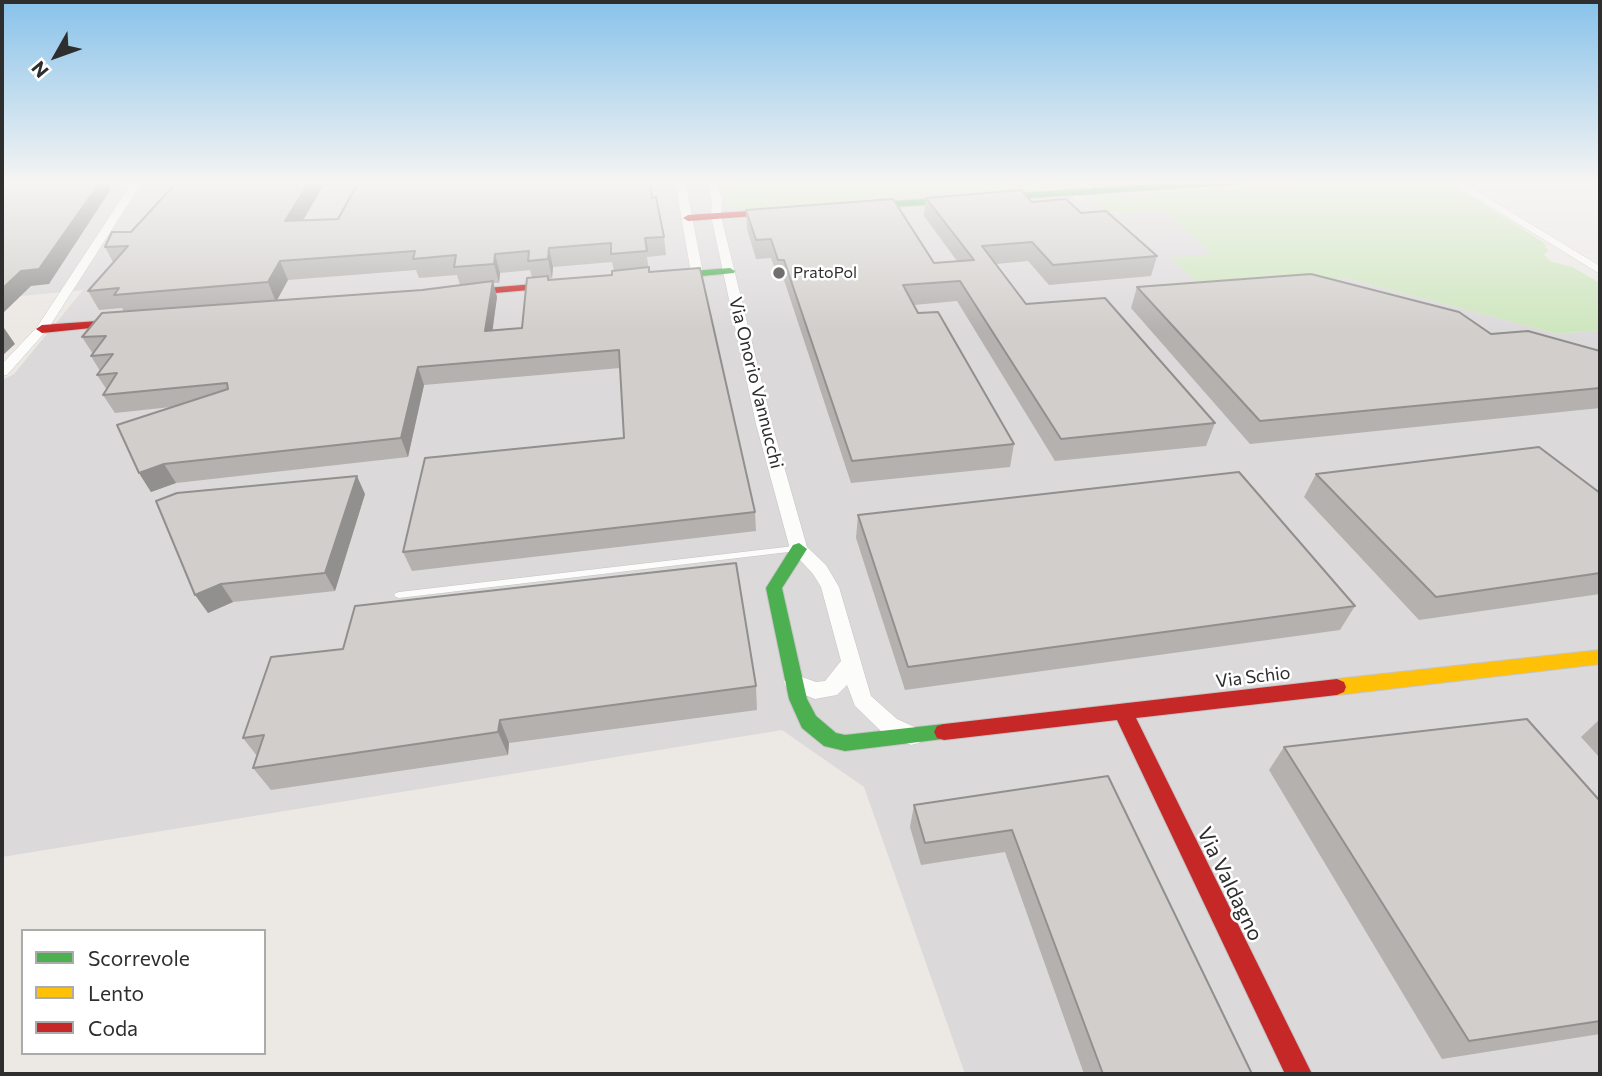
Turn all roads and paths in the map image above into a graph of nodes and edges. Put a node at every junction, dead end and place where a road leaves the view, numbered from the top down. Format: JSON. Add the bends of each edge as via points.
{"nodes":[{"id":1,"x":106,"y":231,"type":"edge"},
{"id":2,"x":690,"y":231,"type":"edge"},
{"id":3,"x":720,"y":231,"type":"edge"},
{"id":4,"x":1535,"y":231,"type":"edge"},
{"id":5,"x":730,"y":271,"type":"junction"},
{"id":6,"x":1600,"y":271,"type":"edge"},
{"id":7,"x":697,"y":273,"type":"junction"},
{"id":8,"x":656,"y":277,"type":"edge"},
{"id":9,"x":572,"y":284,"type":"edge"},
{"id":10,"x":447,"y":295,"type":"edge"},
{"id":11,"x":142,"y":321,"type":"edge"},
{"id":12,"x":42,"y":330,"type":"junction"},
{"id":13,"x":2,"y":372,"type":"edge"},
{"id":14,"x":799,"y":549,"type":"junction"},
{"id":15,"x":399,"y":595,"type":"dead end"},
{"id":16,"x":1600,"y":657,"type":"edge"},
{"id":17,"x":851,"y":662,"type":"junction"},
{"id":18,"x":794,"y":681,"type":"junction"},
{"id":19,"x":1123,"y":712,"type":"junction"},
{"id":20,"x":911,"y":736,"type":"junction"},
{"id":21,"x":1299,"y":1074,"type":"edge"}],
"edges":[{"from":1,"to":12,"type":"street"},
{"from":2,"to":7,"type":"street"},
{"from":3,"to":5,"type":"street","name":"Via Onorio Vannucchi"},
{"from":4,"to":6,"type":"street"},
{"from":5,"to":7,"type":"street"},
{"from":5,"to":14,"type":"street","name":"Via Onorio Vannucchi","via":[[764,424]]},
{"from":7,"to":8,"type":"street"},
{"from":9,"to":10,"type":"street"},
{"from":11,"to":12,"type":"street"},
{"from":12,"to":13,"type":"street"},
{"from":14,"to":15,"type":"lane"},
{"from":14,"to":17,"type":"street","name":"Via Onorio Vannucchi","via":[[826,579]]},
{"from":14,"to":18,"type":"street","via":[[774,588]]},
{"from":16,"to":19,"type":"street","name":"Via Schio"},
{"from":17,"to":18,"type":"street","via":[[830,689],[815,691]]},
{"from":17,"to":20,"type":"street","name":"Via Onorio Vannucchi","via":[[862,700],[889,725]]},
{"from":18,"to":20,"type":"street","via":[[809,722],[831,740],[845,743]]},
{"from":19,"to":20,"type":"street","name":"Via Schio"},
{"from":19,"to":21,"type":"street","name":"Via Valdagno"}]}
